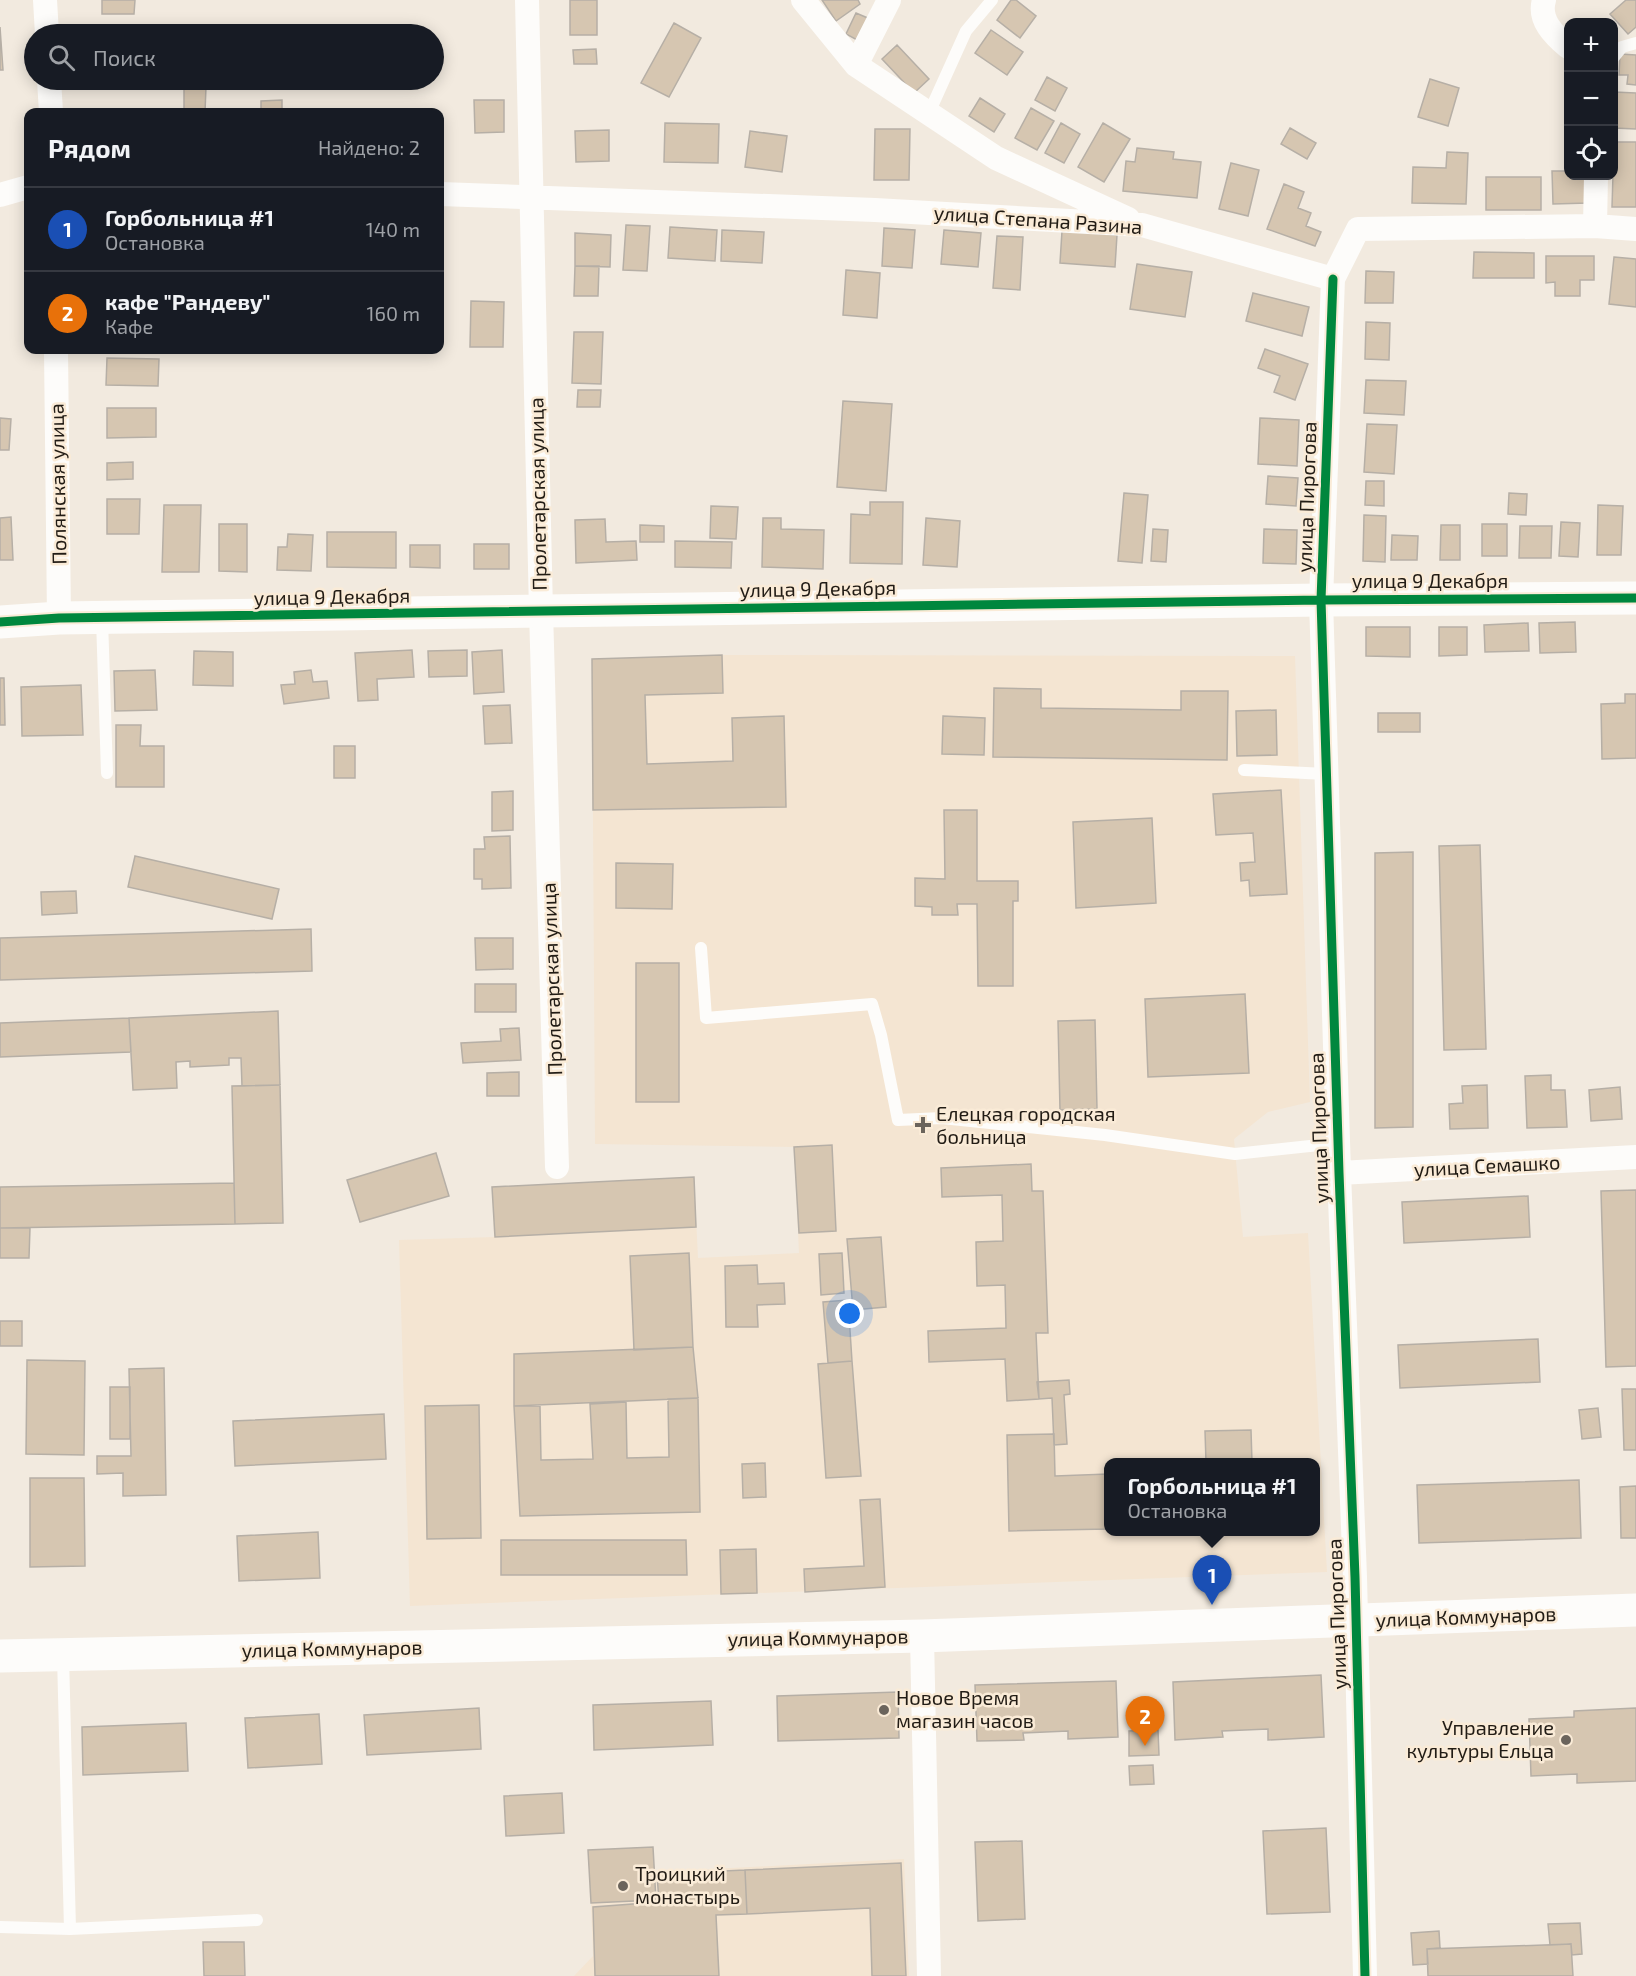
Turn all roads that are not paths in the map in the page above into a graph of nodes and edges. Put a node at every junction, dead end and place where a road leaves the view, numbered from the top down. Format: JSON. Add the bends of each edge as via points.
{"nodes":[{"id":1,"x":45,"y":0,"type":"edge"},
{"id":2,"x":527,"y":0,"type":"edge"},
{"id":3,"x":803,"y":0,"type":"edge"},
{"id":4,"x":889,"y":0,"type":"edge"},
{"id":5,"x":992,"y":0,"type":"edge"},
{"id":6,"x":1544,"y":0,"type":"edge"},
{"id":7,"x":46,"y":24,"type":"edge"},
{"id":8,"x":1564,"y":43,"type":"edge"},
{"id":9,"x":1636,"y":44,"type":"edge"},
{"id":10,"x":1618,"y":52,"type":"edge"},
{"id":11,"x":855,"y":65,"type":"junction"},
{"id":12,"x":50,"y":90,"type":"edge"},
{"id":13,"x":51,"y":108,"type":"edge"},
{"id":14,"x":929,"y":113,"type":"junction"},
{"id":15,"x":1596,"y":180,"type":"edge"},
{"id":16,"x":24,"y":188,"type":"edge"},
{"id":17,"x":444,"y":194,"type":"edge"},
{"id":18,"x":0,"y":195,"type":"edge"},
{"id":19,"x":533,"y":197,"type":"junction"},
{"id":20,"x":1142,"y":225,"type":"junction"},
{"id":21,"x":1595,"y":226,"type":"junction"},
{"id":22,"x":1636,"y":229,"type":"edge"},
{"id":23,"x":1333,"y":279,"type":"junction"},
{"id":24,"x":56,"y":354,"type":"edge"},
{"id":25,"x":1636,"y":598,"type":"edge"},
{"id":26,"x":1321,"y":600,"type":"junction"},
{"id":27,"x":541,"y":610,"type":"junction"},
{"id":28,"x":59,"y":618,"type":"junction"},
{"id":29,"x":102,"y":619,"type":"junction"},
{"id":30,"x":0,"y":622,"type":"edge"},
{"id":31,"x":1244,"y":770,"type":"dead end"},
{"id":32,"x":107,"y":773,"type":"dead end"},
{"id":33,"x":1326,"y":774,"type":"junction"},
{"id":34,"x":701,"y":948,"type":"dead end"},
{"id":35,"x":1338,"y":1143,"type":"junction"},
{"id":36,"x":1636,"y":1157,"type":"edge"},
{"id":37,"x":557,"y":1167,"type":"dead end"},
{"id":38,"x":1339,"y":1173,"type":"junction"},
{"id":39,"x":1636,"y":1610,"type":"edge"},
{"id":40,"x":1356,"y":1621,"type":"junction"},
{"id":41,"x":922,"y":1636,"type":"junction"},
{"id":42,"x":63,"y":1655,"type":"junction"},
{"id":43,"x":0,"y":1656,"type":"edge"},
{"id":44,"x":257,"y":1920,"type":"dead end"},
{"id":45,"x":0,"y":1927,"type":"edge"},
{"id":46,"x":70,"y":1929,"type":"junction"},
{"id":47,"x":929,"y":1976,"type":"edge"},
{"id":48,"x":1365,"y":1976,"type":"edge"}],
"edges":[{"from":1,"to":7,"type":"street"},
{"from":2,"to":19,"type":"street","name":"Пролетарская улица"},
{"from":3,"to":11,"type":"street"},
{"from":4,"to":11,"type":"street"},
{"from":5,"to":14,"type":"lane","via":[[966,31]]},
{"from":6,"to":8,"type":"street","via":[[1541,9],[1551,32]]},
{"from":9,"to":10,"type":"lane"},
{"from":11,"to":14,"type":"street"},
{"from":12,"to":13,"type":"street"},
{"from":14,"to":20,"type":"street","via":[[996,158]]},
{"from":15,"to":21,"type":"street"},
{"from":16,"to":18,"type":"street"},
{"from":17,"to":19,"type":"street","name":"улица Степана Разина"},
{"from":19,"to":20,"type":"street","name":"улица Степана Разина"},
{"from":19,"to":27,"type":"street","name":"Пролетарская улица"},
{"from":20,"to":23,"type":"street","name":"улица Степана Разина"},
{"from":21,"to":22,"type":"street"},
{"from":21,"to":23,"type":"street","via":[[1358,229]]},
{"from":23,"to":26,"type":"street","name":"улица Пирогова"},
{"from":24,"to":28,"type":"street","name":"Полянская улица"},
{"from":25,"to":26,"type":"street","name":"улица 9 Декабря"},
{"from":26,"to":27,"type":"street","name":"улица 9 Декабря"},
{"from":26,"to":33,"type":"street","name":"улица Пирогова"},
{"from":27,"to":29,"type":"street","name":"улица 9 Декабря"},
{"from":27,"to":37,"type":"street","name":"Пролетарская улица"},
{"from":28,"to":29,"type":"street","name":"улица 9 Декабря"},
{"from":28,"to":30,"type":"street","name":"улица 9 Декабря"},
{"from":29,"to":32,"type":"lane"},
{"from":31,"to":33,"type":"lane"},
{"from":33,"to":35,"type":"street","name":"улица Пирогова"},
{"from":34,"to":35,"type":"lane","via":[[706,1018],[872,1004],[898,1120],[942,1118],[1105,1135],[1235,1154]]},
{"from":35,"to":38,"type":"street","name":"улица Пирогова"},
{"from":36,"to":38,"type":"street","name":"улица Семашко"},
{"from":38,"to":40,"type":"street","name":"улица Пирогова"},
{"from":39,"to":40,"type":"street","name":"улица Коммунаров"},
{"from":40,"to":41,"type":"street","name":"улица Коммунаров"},
{"from":40,"to":48,"type":"street","name":"улица Пирогова"},
{"from":41,"to":42,"type":"street","name":"улица Коммунаров"},
{"from":41,"to":47,"type":"street"},
{"from":42,"to":43,"type":"street","name":"улица Коммунаров"},
{"from":42,"to":46,"type":"lane"},
{"from":44,"to":46,"type":"lane"},
{"from":45,"to":46,"type":"lane"}]}
